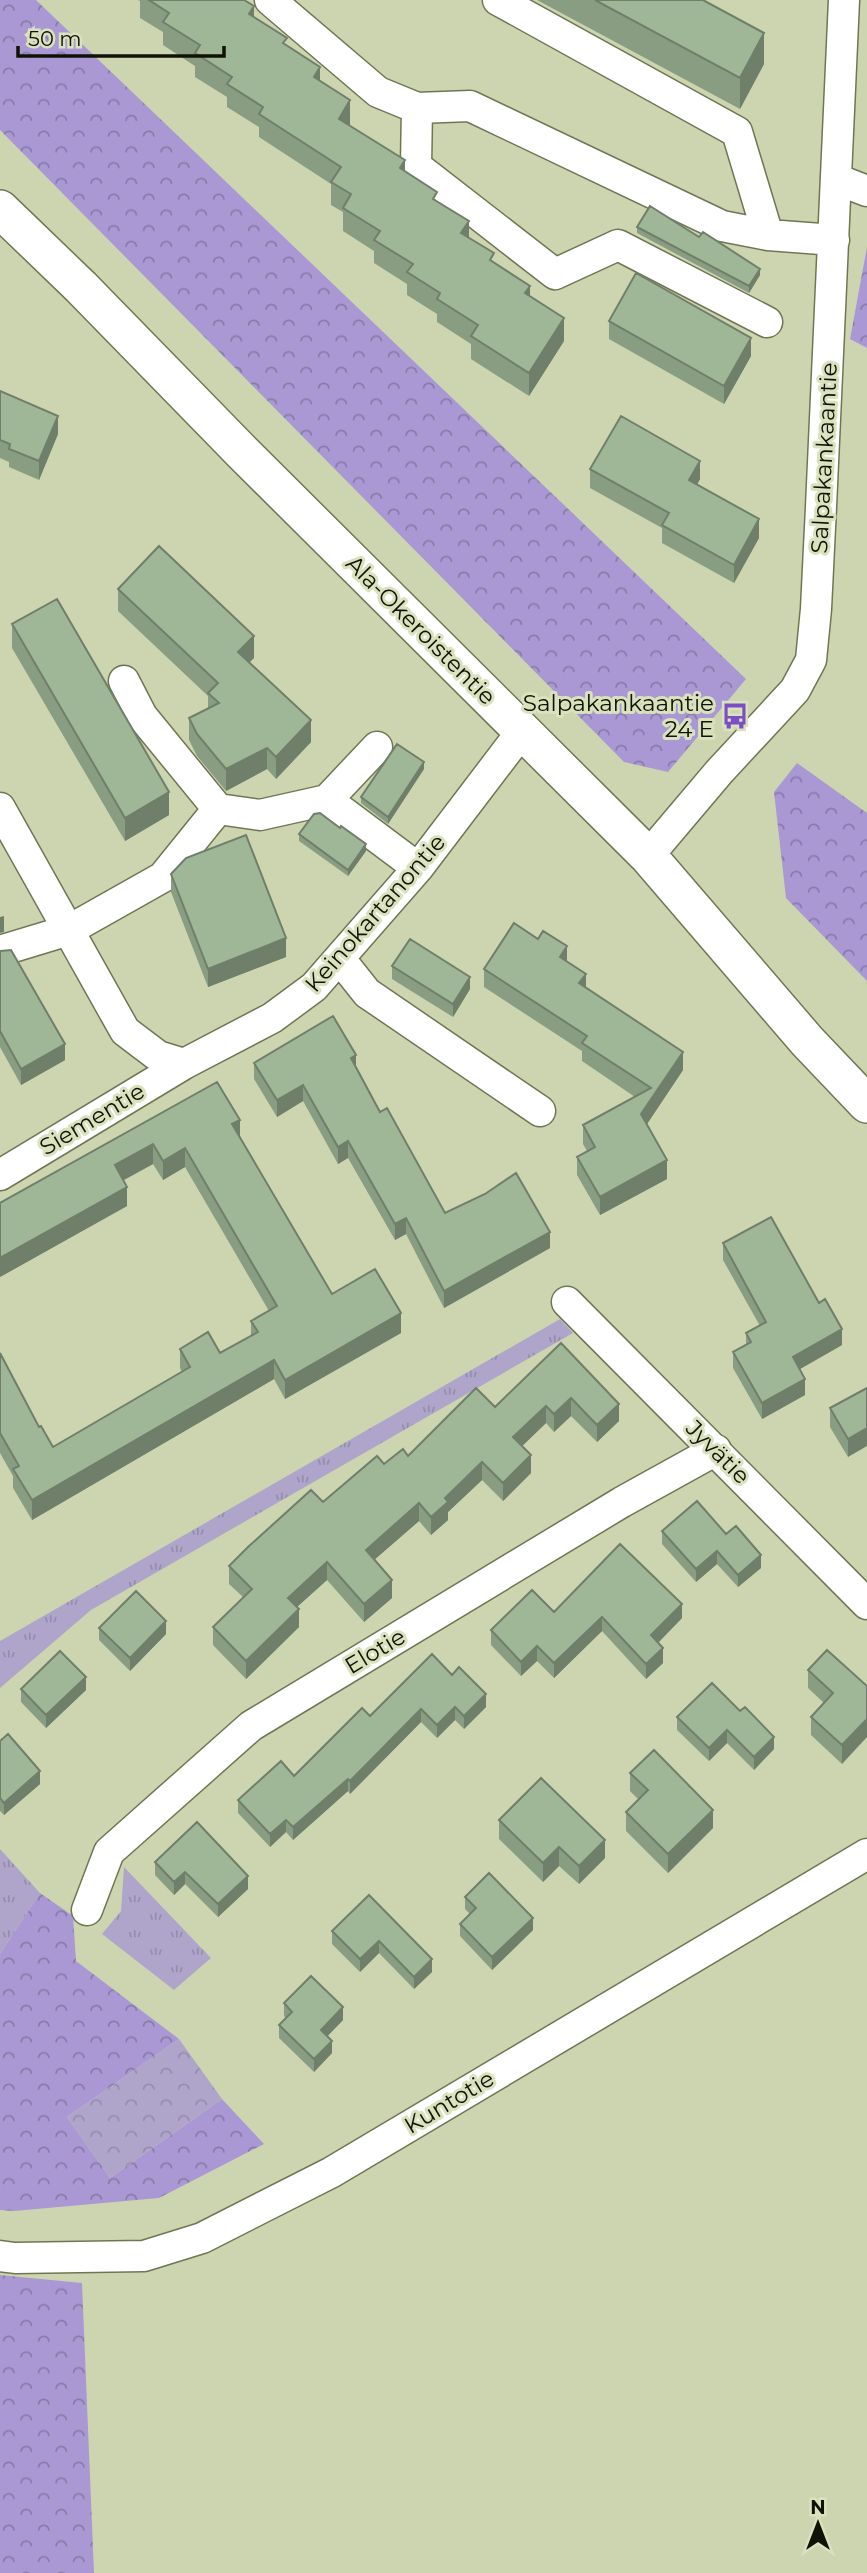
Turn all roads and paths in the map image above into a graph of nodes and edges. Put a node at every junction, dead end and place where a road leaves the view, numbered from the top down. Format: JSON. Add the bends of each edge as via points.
{"nodes":[{"id":1,"x":270,"y":0,"type":"edge"},
{"id":2,"x":498,"y":0,"type":"edge"},
{"id":3,"x":844,"y":0,"type":"edge"},
{"id":4,"x":417,"y":108,"type":"junction"},
{"id":5,"x":836,"y":179,"type":"junction"},
{"id":6,"x":867,"y":191,"type":"edge"},
{"id":7,"x":0,"y":193,"type":"edge"},
{"id":8,"x":0,"y":209,"type":"edge"},
{"id":9,"x":768,"y":235,"type":"junction"},
{"id":10,"x":834,"y":240,"type":"junction"},
{"id":11,"x":81,"y":287,"type":"junction"},
{"id":12,"x":767,"y":322,"type":"dead end"},
{"id":13,"x":124,"y":681,"type":"dead end"},
{"id":14,"x":523,"y":730,"type":"junction"},
{"id":15,"x":377,"y":747,"type":"dead end"},
{"id":16,"x":327,"y":800,"type":"junction"},
{"id":17,"x":0,"y":808,"type":"edge"},
{"id":18,"x":218,"y":809,"type":"junction"},
{"id":19,"x":648,"y":856,"type":"junction"},
{"id":20,"x":418,"y":868,"type":"junction"},
{"id":21,"x":69,"y":930,"type":"junction"},
{"id":22,"x":0,"y":951,"type":"edge"},
{"id":23,"x":340,"y":959,"type":"junction"},
{"id":24,"x":184,"y":1064,"type":"junction"},
{"id":25,"x":867,"y":1104,"type":"edge"},
{"id":26,"x":540,"y":1111,"type":"dead end"},
{"id":27,"x":0,"y":1175,"type":"edge"},
{"id":28,"x":567,"y":1303,"type":"dead end"},
{"id":29,"x":716,"y":1450,"type":"junction"},
{"id":30,"x":867,"y":1604,"type":"edge"},
{"id":31,"x":867,"y":1854,"type":"edge"},
{"id":32,"x":87,"y":1910,"type":"dead end"},
{"id":33,"x":0,"y":2256,"type":"edge"}],
"edges":[{"from":1,"to":4,"type":"street","via":[[378,92]]},
{"from":2,"to":9,"type":"street","via":[[737,132]]},
{"from":3,"to":5,"type":"street","name":"Salpakankaantie"},
{"from":4,"to":9,"type":"street","via":[[470,106],[722,226]]},
{"from":4,"to":12,"type":"street","via":[[416,166],[555,274],[618,245]]},
{"from":5,"to":6,"type":"street"},
{"from":5,"to":10,"type":"street","name":"Salpakankaantie"},
{"from":7,"to":11,"type":"main road","name":"Ala-Okeroistentie"},
{"from":8,"to":11,"type":"main road","name":"Ala-Okeroistentie"},
{"from":9,"to":10,"type":"street"},
{"from":10,"to":19,"type":"street","name":"Salpakankaantie","via":[[811,660],[795,690]]},
{"from":11,"to":14,"type":"main road","name":"Ala-Okeroistentie"},
{"from":13,"to":18,"type":"street","via":[[142,716]]},
{"from":14,"to":19,"type":"main road","name":"Ala-Okeroistentie"},
{"from":14,"to":20,"type":"street","name":"Keinokartanontie"},
{"from":15,"to":16,"type":"street"},
{"from":16,"to":18,"type":"street","via":[[260,814]]},
{"from":16,"to":20,"type":"street"},
{"from":17,"to":21,"type":"street"},
{"from":18,"to":21,"type":"street","via":[[163,877]]},
{"from":19,"to":25,"type":"main road","name":"Ala-Okeroistentie"},
{"from":20,"to":23,"type":"street","name":"Keinokartanontie"},
{"from":21,"to":22,"type":"street"},
{"from":21,"to":24,"type":"street","via":[[125,1031],[158,1056]]},
{"from":23,"to":24,"type":"street","name":"Keinokartanontie","via":[[314,987],[272,1018]]},
{"from":23,"to":26,"type":"street","via":[[368,993]]},
{"from":24,"to":27,"type":"street","name":"Siementie"},
{"from":28,"to":29,"type":"street","name":"Jyvätie"},
{"from":29,"to":30,"type":"street","name":"Jyvätie"},
{"from":29,"to":32,"type":"street","name":"Elotie","via":[[251,1726],[109,1852]]},
{"from":31,"to":33,"type":"street","name":"Kuntotie","via":[[332,2172],[202,2238],[144,2256]]}]}
